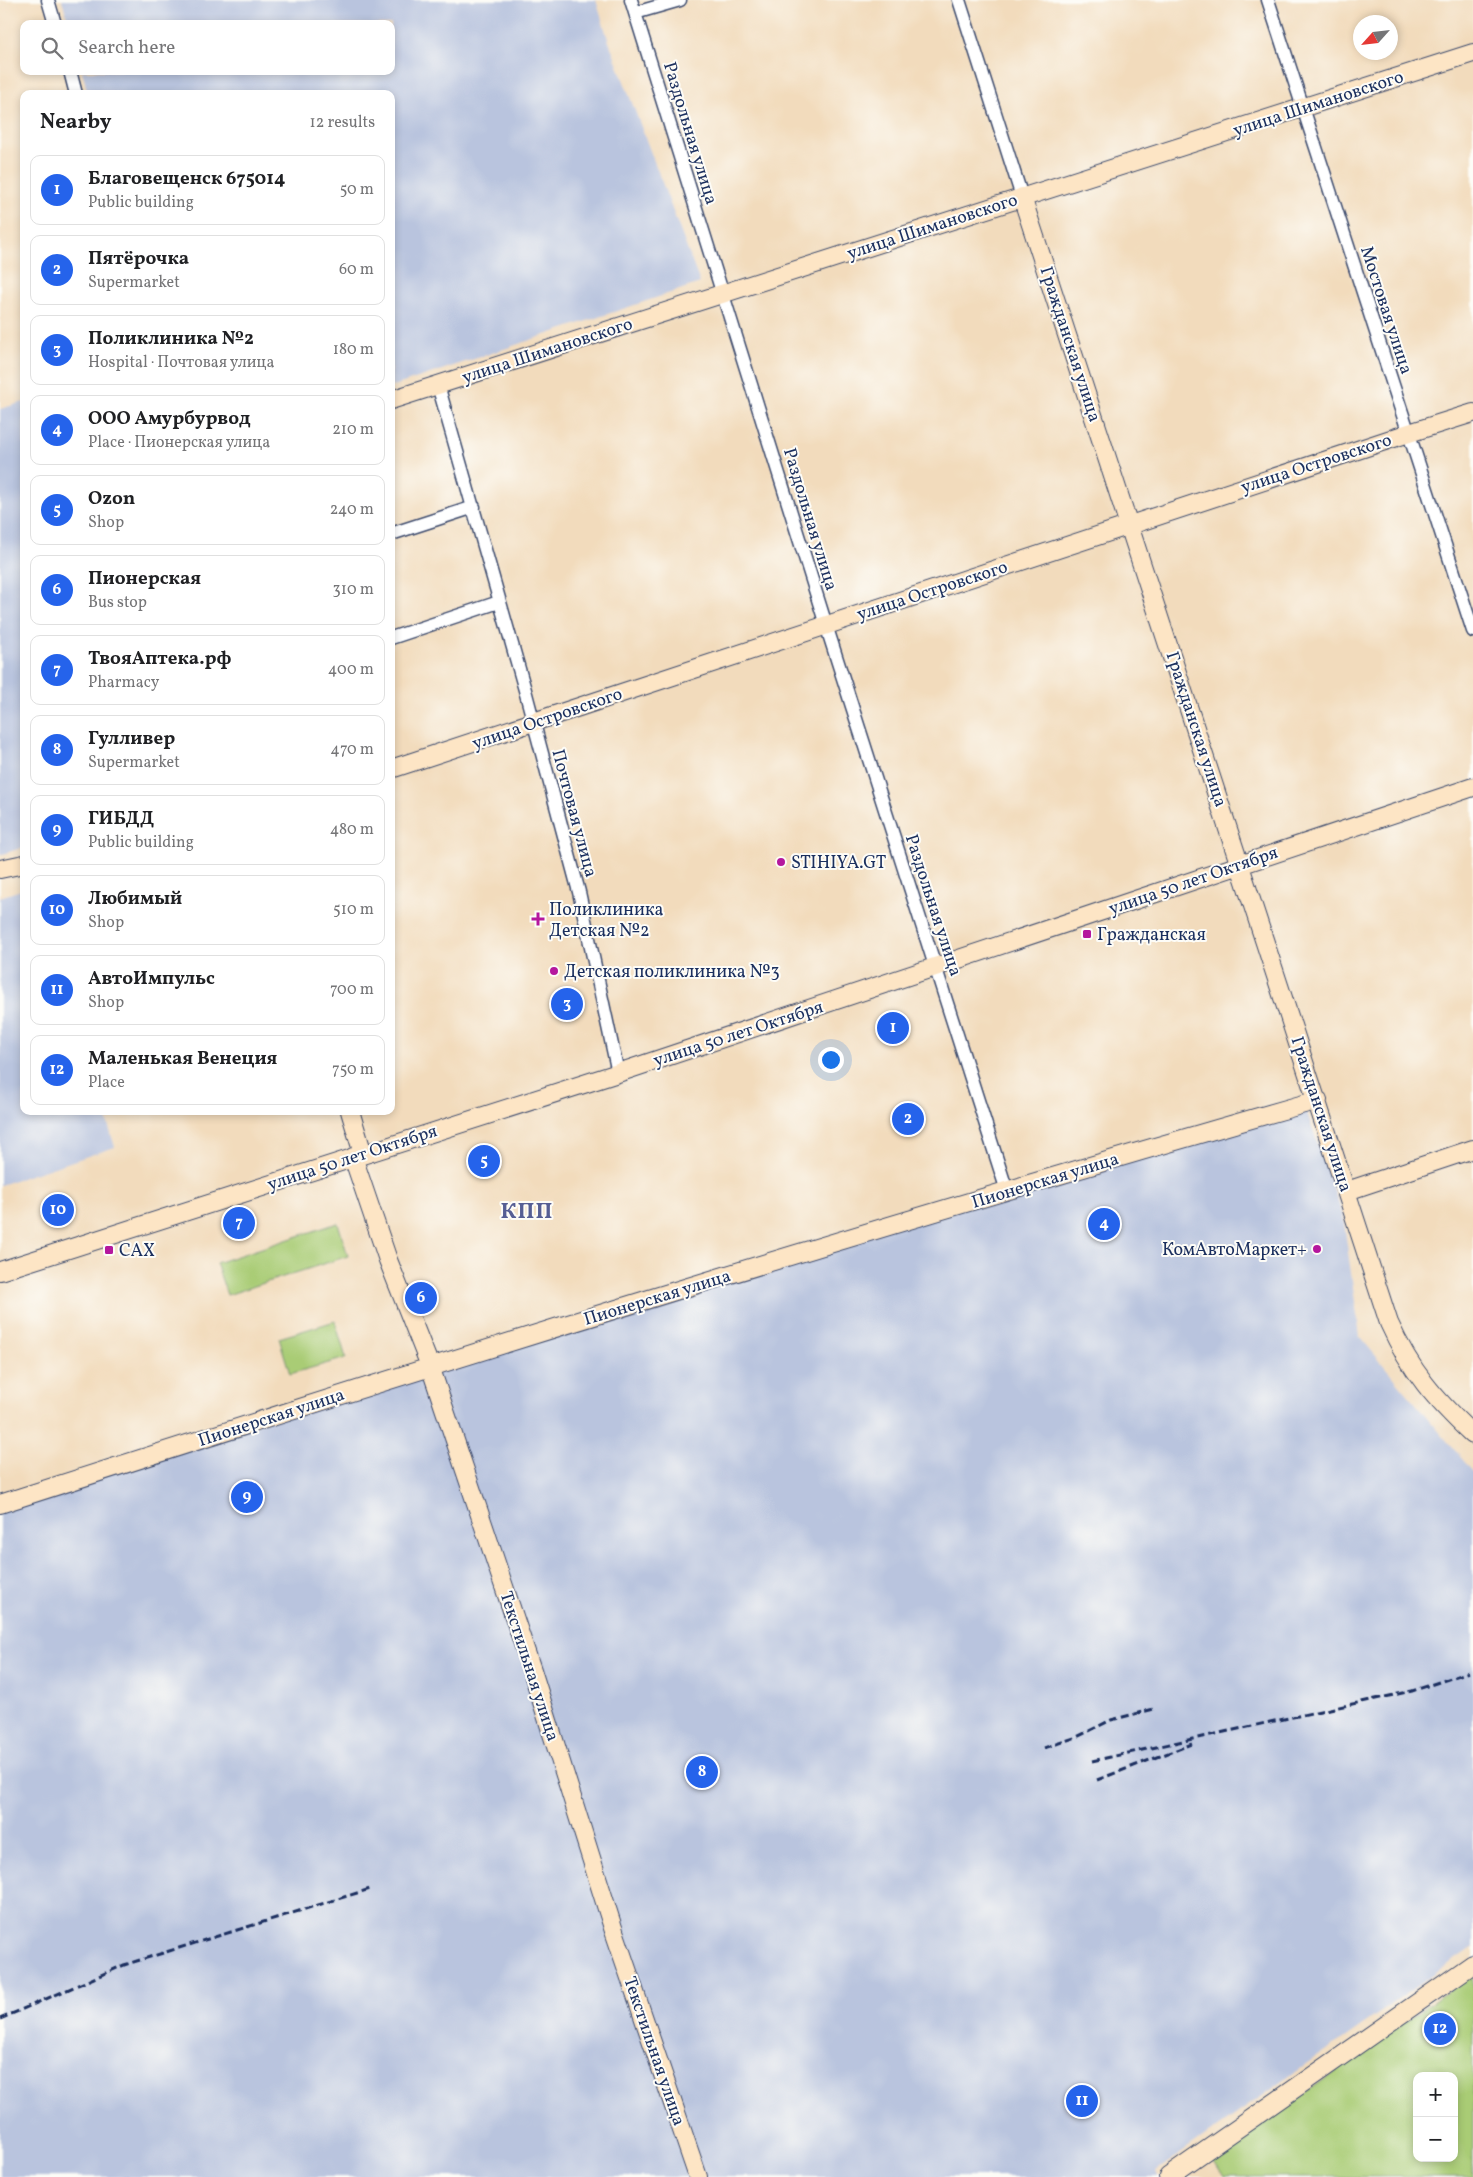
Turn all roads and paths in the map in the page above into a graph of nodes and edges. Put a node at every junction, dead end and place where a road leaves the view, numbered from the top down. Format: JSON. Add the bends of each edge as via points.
{"nodes":[{"id":1,"x":48,"y":0,"type":"edge"},
{"id":2,"x":631,"y":0,"type":"edge"},
{"id":3,"x":680,"y":0,"type":"edge"},
{"id":4,"x":959,"y":0,"type":"edge"},
{"id":5,"x":1268,"y":0,"type":"edge"},
{"id":6,"x":635,"y":13,"type":"junction"},
{"id":7,"x":54,"y":20,"type":"edge"},
{"id":8,"x":1473,"y":53,"type":"edge"},
{"id":9,"x":71,"y":75,"type":"edge"},
{"id":10,"x":75,"y":90,"type":"edge"},
{"id":11,"x":1303,"y":107,"type":"junction"},
{"id":12,"x":1022,"y":197,"type":"junction"},
{"id":13,"x":723,"y":294,"type":"junction"},
{"id":14,"x":438,"y":385,"type":"junction"},
{"id":15,"x":395,"y":399,"type":"edge"},
{"id":16,"x":1473,"y":413,"type":"edge"},
{"id":17,"x":1409,"y":433,"type":"junction"},
{"id":18,"x":474,"y":507,"type":"junction"},
{"id":19,"x":1130,"y":525,"type":"junction"},
{"id":20,"x":395,"y":533,"type":"edge"},
{"id":21,"x":499,"y":602,"type":"junction"},
{"id":22,"x":826,"y":625,"type":"junction"},
{"id":23,"x":1473,"y":631,"type":"edge"},
{"id":24,"x":395,"y":637,"type":"edge"},
{"id":25,"x":533,"y":723,"type":"junction"},
{"id":26,"x":395,"y":768,"type":"edge"},
{"id":27,"x":1473,"y":787,"type":"edge"},
{"id":28,"x":1241,"y":864,"type":"junction"},
{"id":29,"x":20,"y":865,"type":"edge"},
{"id":30,"x":0,"y":869,"type":"edge"},
{"id":31,"x":936,"y":967,"type":"junction"},
{"id":32,"x":618,"y":1073,"type":"junction"},
{"id":33,"x":1318,"y":1100,"type":"junction"},
{"id":34,"x":351,"y":1115,"type":"edge"},
{"id":35,"x":1473,"y":1149,"type":"edge"},
{"id":36,"x":358,"y":1156,"type":"junction"},
{"id":37,"x":1007,"y":1191,"type":"junction"},
{"id":38,"x":1347,"y":1191,"type":"junction"},
{"id":39,"x":0,"y":1270,"type":"edge"},
{"id":40,"x":430,"y":1366,"type":"junction"},
{"id":41,"x":1473,"y":1436,"type":"edge"},
{"id":42,"x":0,"y":1504,"type":"edge"},
{"id":43,"x":1473,"y":1964,"type":"edge"},
{"id":44,"x":698,"y":2177,"type":"edge"},
{"id":45,"x":1168,"y":2177,"type":"edge"}],
"edges":[{"from":1,"to":7,"type":"street"},
{"from":2,"to":6,"type":"street","name":"Раздольная улица"},
{"from":3,"to":6,"type":"street"},
{"from":4,"to":12,"type":"street","name":"Гражданская улица"},
{"from":5,"to":11,"type":"street","name":"Мостовая улица"},
{"from":6,"to":13,"type":"street","name":"Раздольная улица"},
{"from":8,"to":11,"type":"street","name":"улица Шимановского"},
{"from":9,"to":10,"type":"street"},
{"from":11,"to":12,"type":"street","name":"улица Шимановского"},
{"from":11,"to":17,"type":"street","name":"Мостовая улица"},
{"from":12,"to":13,"type":"street","name":"улица Шимановского"},
{"from":12,"to":19,"type":"street","name":"Гражданская улица"},
{"from":13,"to":14,"type":"street","name":"улица Шимановского"},
{"from":13,"to":22,"type":"street","name":"Раздольная улица"},
{"from":14,"to":15,"type":"street","name":"улица Шимановского"},
{"from":14,"to":18,"type":"street","name":"Почтовая улица"},
{"from":16,"to":17,"type":"street","name":"улица Островского"},
{"from":17,"to":19,"type":"street","name":"улица Островского"},
{"from":17,"to":23,"type":"street","name":"Мостовая улица"},
{"from":18,"to":20,"type":"street"},
{"from":18,"to":21,"type":"street","name":"Почтовая улица"},
{"from":19,"to":22,"type":"street","name":"улица Островского"},
{"from":19,"to":28,"type":"street","name":"Гражданская улица"},
{"from":21,"to":24,"type":"street"},
{"from":21,"to":25,"type":"street","name":"Почтовая улица"},
{"from":22,"to":25,"type":"street","name":"улица Островского"},
{"from":22,"to":31,"type":"street","name":"Раздольная улица"},
{"from":25,"to":26,"type":"street","name":"улица Островского"},
{"from":25,"to":32,"type":"street","name":"Почтовая улица","via":[[579,892]]},
{"from":27,"to":28,"type":"street","name":"улица 50 лет Октября"},
{"from":28,"to":31,"type":"street","name":"улица 50 лет Октября"},
{"from":28,"to":33,"type":"street","name":"Гражданская улица"},
{"from":29,"to":30,"type":"street"},
{"from":31,"to":32,"type":"street","name":"улица 50 лет Октября"},
{"from":31,"to":37,"type":"street","name":"Раздольная улица"},
{"from":32,"to":36,"type":"street","name":"улица 50 лет Октября"},
{"from":33,"to":37,"type":"street","name":"Пионерская улица"},
{"from":33,"to":38,"type":"street","name":"Гражданская улица"},
{"from":34,"to":36,"type":"street","name":"Текстильная улица"},
{"from":35,"to":38,"type":"street"},
{"from":36,"to":39,"type":"street","name":"улица 50 лет Октября"},
{"from":36,"to":40,"type":"street","name":"Текстильная улица","via":[[388,1260]]},
{"from":37,"to":40,"type":"street","name":"Пионерская улица"},
{"from":38,"to":41,"type":"street","name":"Гражданская улица","via":[[1389,1322],[1401,1349],[1438,1402]]},
{"from":40,"to":42,"type":"street","name":"Пионерская улица"},
{"from":40,"to":44,"type":"street","name":"Текстильная улица","via":[[532,1670],[614,1931]]},
{"from":43,"to":45,"type":"street"}]}
